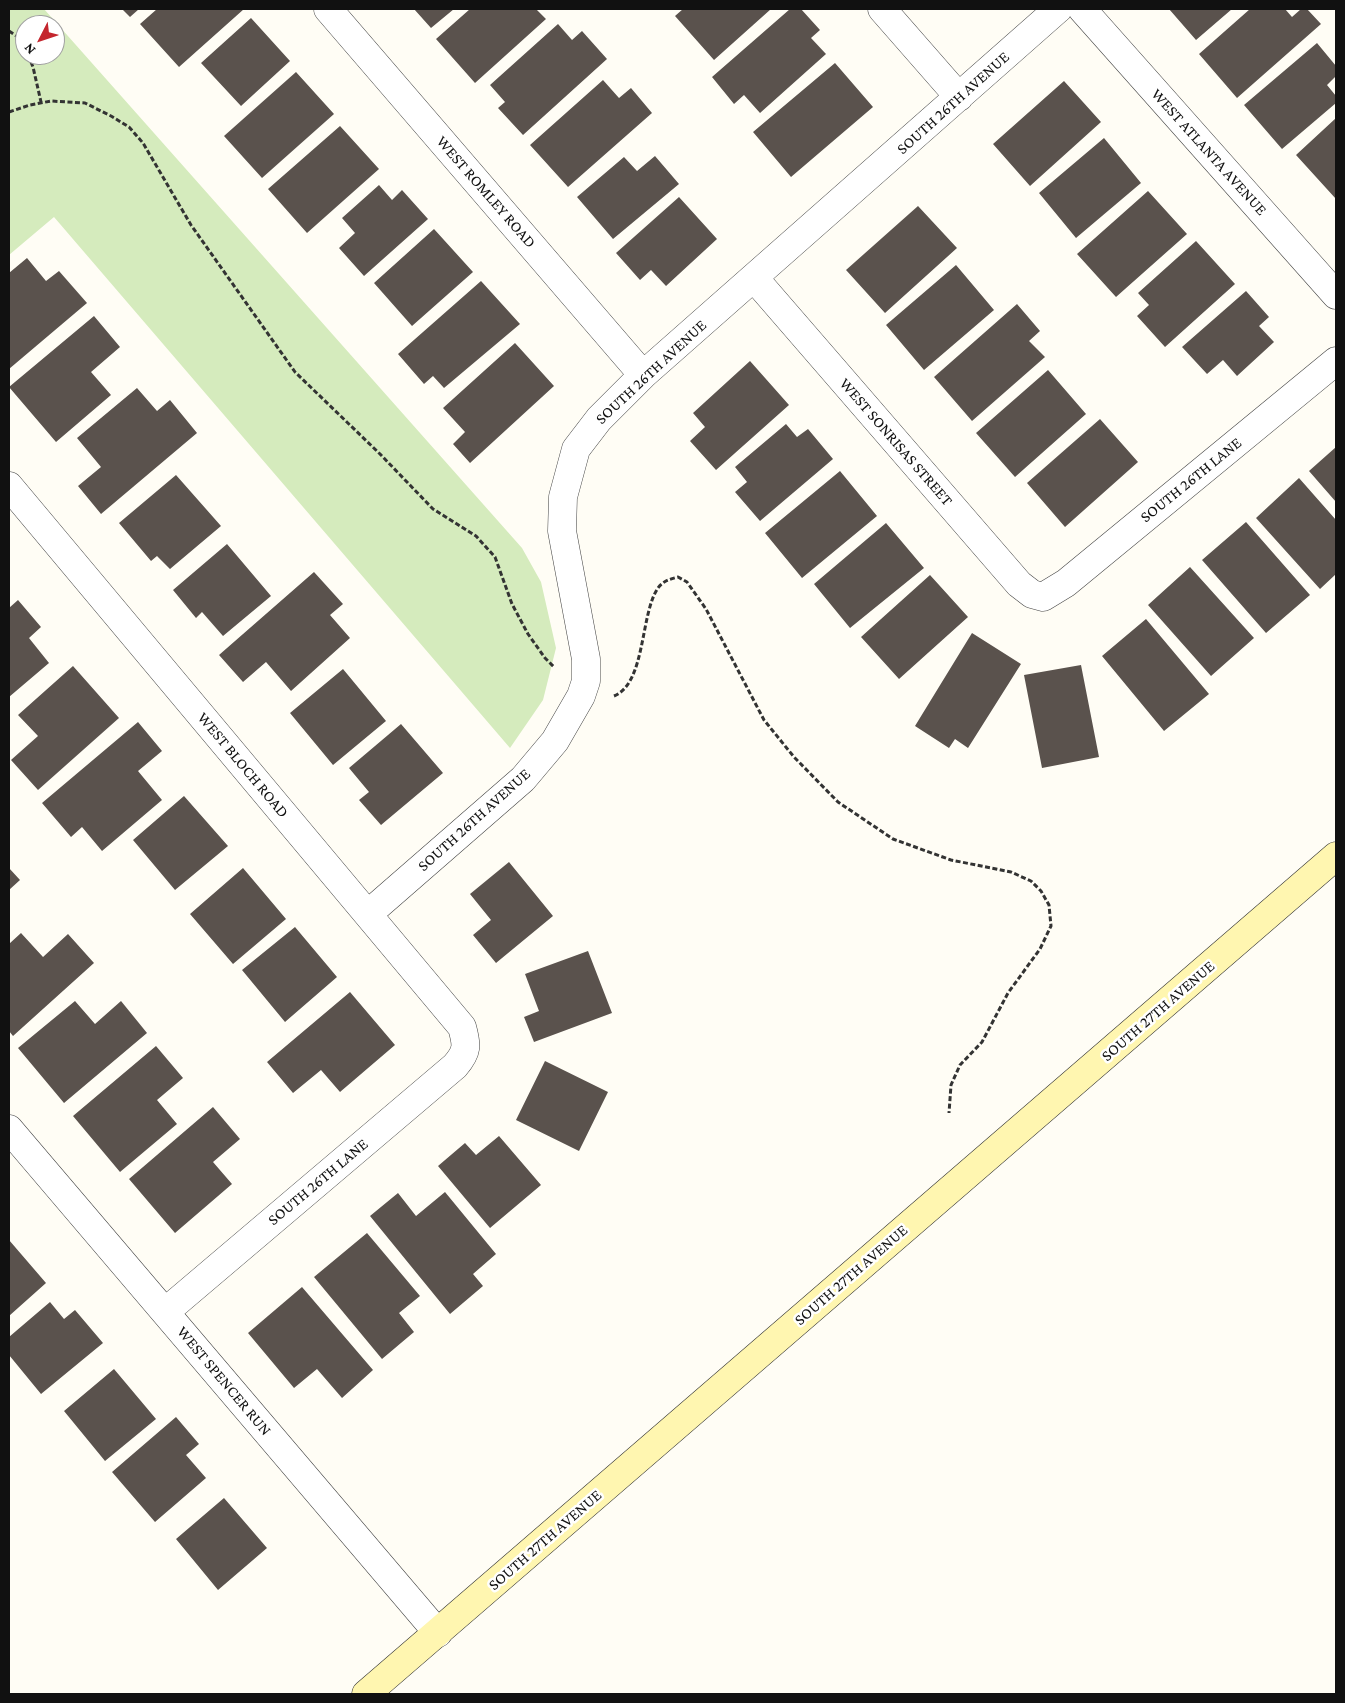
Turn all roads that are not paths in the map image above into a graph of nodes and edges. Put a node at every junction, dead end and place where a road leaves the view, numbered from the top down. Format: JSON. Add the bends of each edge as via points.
{"nodes":[{"id":1,"x":328,"y":9,"type":"edge"},
{"id":2,"x":882,"y":9,"type":"edge"},
{"id":3,"x":1058,"y":9,"type":"edge"},
{"id":4,"x":1082,"y":9,"type":"edge"},
{"id":5,"x":959,"y":97,"type":"junction"},
{"id":6,"x":755,"y":279,"type":"junction"},
{"id":7,"x":1336,"y":295,"type":"edge"},
{"id":8,"x":1336,"y":361,"type":"edge"},
{"id":9,"x":643,"y":375,"type":"junction"},
{"id":10,"x":9,"y":486,"type":"edge"},
{"id":11,"x":1043,"y":597,"type":"joint"},
{"id":12,"x":1336,"y":856,"type":"edge"},
{"id":13,"x":368,"y":914,"type":"junction"},
{"id":14,"x":466,"y":1048,"type":"joint"},
{"id":15,"x":9,"y":1129,"type":"edge"},
{"id":16,"x":165,"y":1312,"type":"junction"},
{"id":17,"x":438,"y":1633,"type":"junction"},
{"id":18,"x":366,"y":1694,"type":"edge"}],
"edges":[{"from":1,"to":9,"type":"street","name":"WEST ROMLEY ROAD"},
{"from":2,"to":5,"type":"street"},
{"from":3,"to":5,"type":"street","name":"SOUTH 26TH AVENUE"},
{"from":4,"to":7,"type":"street","name":"WEST ATLANTA AVENUE"},
{"from":5,"to":6,"type":"street","name":"SOUTH 26TH AVENUE"},
{"from":6,"to":9,"type":"street","name":"SOUTH 26TH AVENUE"},
{"from":6,"to":11,"type":"street","name":"WEST SONRISAS STREET","via":[[1019,584],[1032,594]]},
{"from":8,"to":11,"type":"street","name":"SOUTH 26TH LANE","via":[[1066,583]]},
{"from":9,"to":13,"type":"street","name":"SOUTH 26TH AVENUE","via":[[599,419],[576,449],[563,497],[562,531],[586,658],[583,688],[555,742],[523,779]]},
{"from":10,"to":13,"type":"street","name":"WEST BLOCH ROAD"},
{"from":12,"to":17,"type":"main road","name":"SOUTH 27TH AVENUE"},
{"from":13,"to":14,"type":"street","name":"WEST BLOCH ROAD","via":[[462,1028]]},
{"from":14,"to":16,"type":"street","name":"SOUTH 26TH LANE","via":[[455,1066]]},
{"from":15,"to":16,"type":"street","name":"WEST SPENCER RUN"},
{"from":16,"to":17,"type":"street","name":"WEST SPENCER RUN"},
{"from":17,"to":18,"type":"main road","name":"SOUTH 27TH AVENUE"}]}
